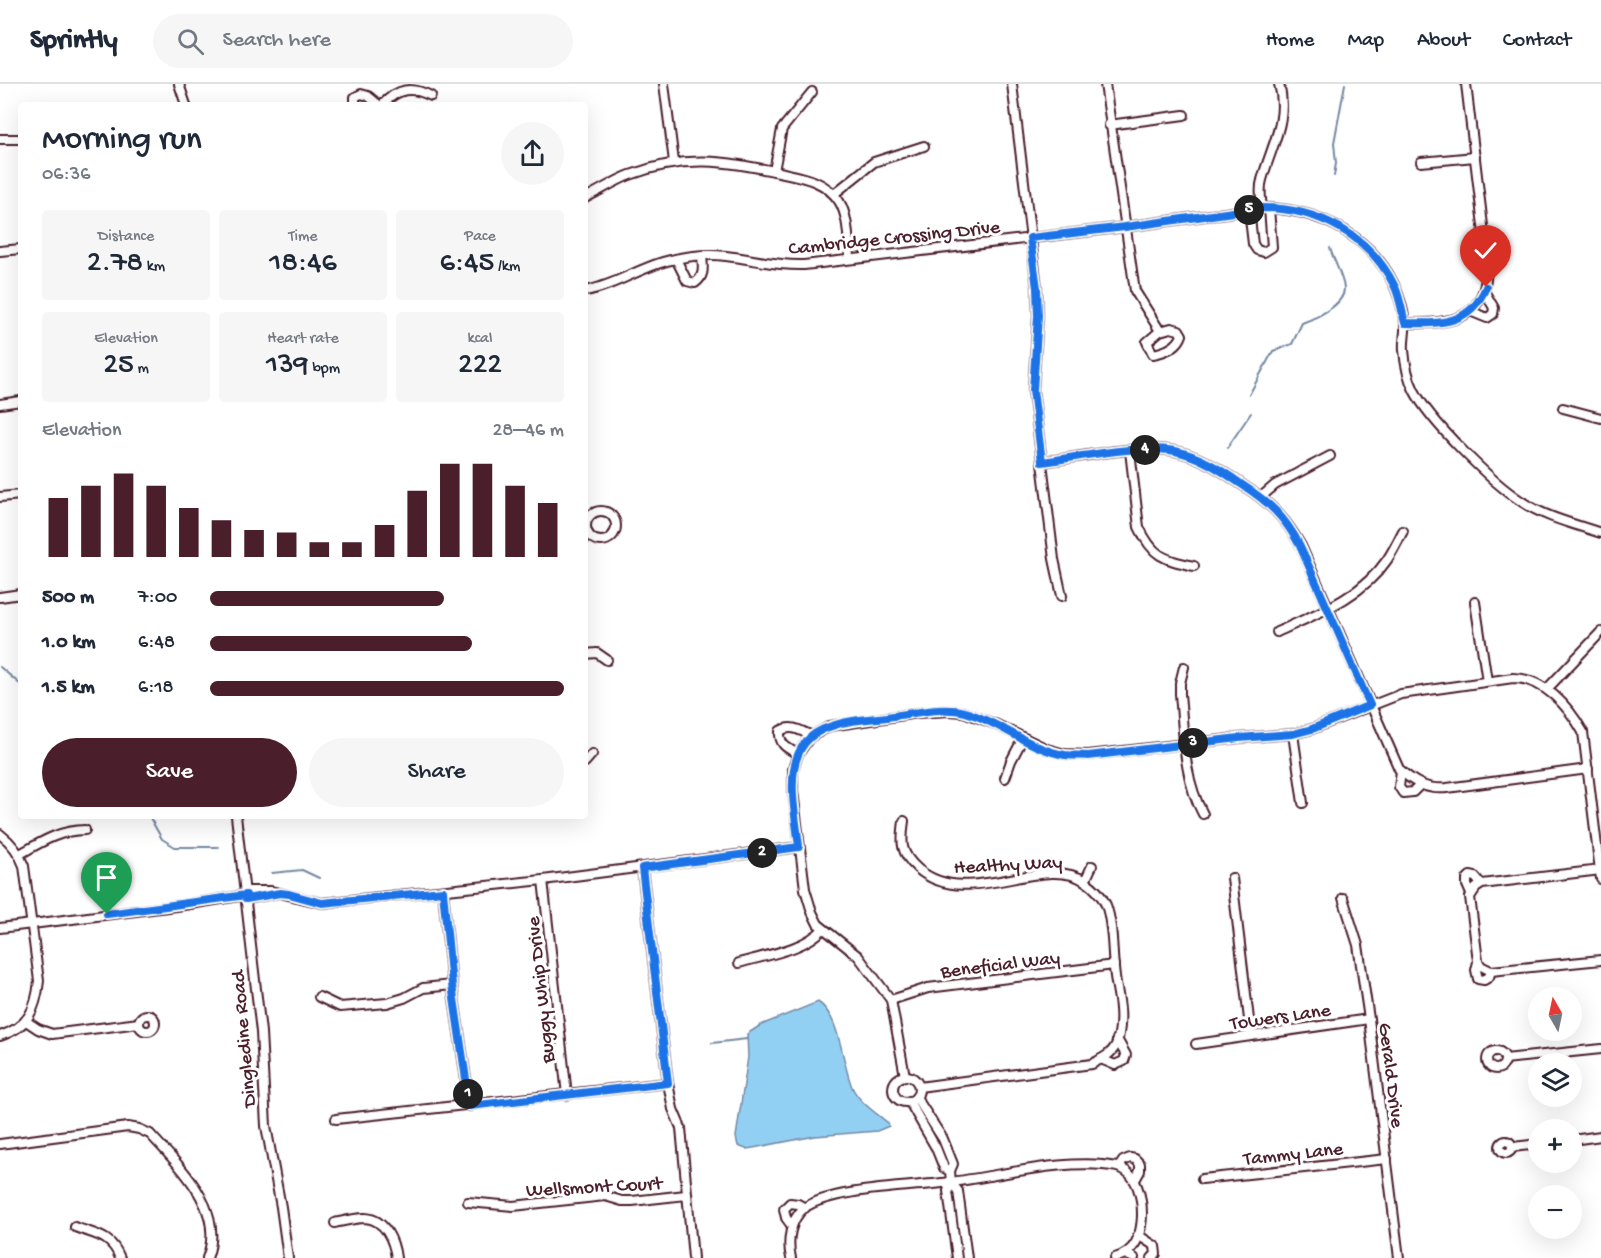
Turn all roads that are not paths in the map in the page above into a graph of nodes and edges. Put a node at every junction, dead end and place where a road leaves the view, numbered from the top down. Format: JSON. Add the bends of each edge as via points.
{"nodes":[{"id":1,"x":179,"y":84,"type":"edge"},
{"id":2,"x":664,"y":84,"type":"edge"},
{"id":3,"x":1012,"y":84,"type":"edge"},
{"id":4,"x":1105,"y":84,"type":"edge"},
{"id":5,"x":1279,"y":84,"type":"edge"},
{"id":6,"x":1466,"y":84,"type":"edge"},
{"id":7,"x":812,"y":92,"type":"dead end"},
{"id":8,"x":431,"y":96,"type":"dead end"},
{"id":9,"x":185,"y":102,"type":"edge"},
{"id":10,"x":355,"y":102,"type":"edge"},
{"id":11,"x":376,"y":102,"type":"edge"},
{"id":12,"x":384,"y":102,"type":"edge"},
{"id":13,"x":1184,"y":115,"type":"dead end"},
{"id":14,"x":1109,"y":125,"type":"junction"},
{"id":15,"x":0,"y":139,"type":"edge"},
{"id":16,"x":18,"y":139,"type":"edge"},
{"id":17,"x":924,"y":146,"type":"dead end"},
{"id":18,"x":1475,"y":157,"type":"junction"},
{"id":19,"x":674,"y":162,"type":"junction"},
{"id":20,"x":1421,"y":162,"type":"dead end"},
{"id":21,"x":774,"y":171,"type":"junction"},
{"id":22,"x":834,"y":194,"type":"junction"},
{"id":23,"x":588,"y":196,"type":"edge"},
{"id":24,"x":1266,"y":208,"type":"junction"},
{"id":25,"x":1249,"y":210,"type":"junction"},
{"id":26,"x":1125,"y":227,"type":"junction"},
{"id":27,"x":1030,"y":238,"type":"junction"},
{"id":28,"x":18,"y":249,"type":"edge"},
{"id":29,"x":0,"y":251,"type":"edge"},
{"id":30,"x":702,"y":256,"type":"junction"},
{"id":31,"x":676,"y":260,"type":"junction"},
{"id":32,"x":850,"y":260,"type":"junction"},
{"id":33,"x":588,"y":290,"type":"edge"},
{"id":34,"x":1484,"y":291,"type":"junction"},
{"id":35,"x":1470,"y":311,"type":"junction"},
{"id":36,"x":1405,"y":323,"type":"junction"},
{"id":37,"x":1160,"y":331,"type":"dead end"},
{"id":38,"x":18,"y":401,"type":"edge"},
{"id":39,"x":0,"y":404,"type":"edge"},
{"id":40,"x":1563,"y":408,"type":"dead end"},
{"id":41,"x":1601,"y":418,"type":"edge"},
{"id":42,"x":1130,"y":451,"type":"junction"},
{"id":43,"x":1330,"y":456,"type":"dead end"},
{"id":44,"x":1042,"y":462,"type":"junction"},
{"id":45,"x":18,"y":495,"type":"edge"},
{"id":46,"x":0,"y":497,"type":"edge"},
{"id":47,"x":1261,"y":497,"type":"junction"},
{"id":48,"x":1403,"y":531,"type":"dead end"},
{"id":49,"x":1601,"y":533,"type":"edge"},
{"id":50,"x":1194,"y":566,"type":"dead end"},
{"id":51,"x":18,"y":594,"type":"edge"},
{"id":52,"x":1062,"y":596,"type":"dead end"},
{"id":53,"x":0,"y":597,"type":"edge"},
{"id":54,"x":1475,"y":602,"type":"dead end"},
{"id":55,"x":1328,"y":608,"type":"junction"},
{"id":56,"x":1277,"y":632,"type":"dead end"},
{"id":57,"x":1601,"y":632,"type":"edge"},
{"id":58,"x":588,"y":654,"type":"edge"},
{"id":59,"x":608,"y":660,"type":"dead end"},
{"id":60,"x":1184,"y":667,"type":"dead end"},
{"id":61,"x":1487,"y":681,"type":"junction"},
{"id":62,"x":1546,"y":689,"type":"junction"},
{"id":63,"x":1370,"y":705,"type":"junction"},
{"id":64,"x":1293,"y":734,"type":"junction"},
{"id":65,"x":812,"y":736,"type":"junction"},
{"id":66,"x":1023,"y":738,"type":"junction"},
{"id":67,"x":1185,"y":744,"type":"junction"},
{"id":68,"x":592,"y":754,"type":"dead end"},
{"id":69,"x":798,"y":754,"type":"junction"},
{"id":70,"x":588,"y":759,"type":"edge"},
{"id":71,"x":1588,"y":769,"type":"junction"},
{"id":72,"x":1401,"y":771,"type":"junction"},
{"id":73,"x":1005,"y":778,"type":"dead end"},
{"id":74,"x":1420,"y":785,"type":"junction"},
{"id":75,"x":1303,"y":803,"type":"dead end"},
{"id":76,"x":1203,"y":814,"type":"dead end"},
{"id":77,"x":236,"y":819,"type":"edge"},
{"id":78,"x":904,"y":821,"type":"dead end"},
{"id":79,"x":85,"y":830,"type":"dead end"},
{"id":80,"x":0,"y":834,"type":"edge"},
{"id":81,"x":799,"y":847,"type":"junction"},
{"id":82,"x":20,"y":854,"type":"junction"},
{"id":83,"x":1092,"y":866,"type":"dead end"},
{"id":84,"x":642,"y":868,"type":"junction"},
{"id":85,"x":1601,"y":873,"type":"edge"},
{"id":86,"x":1232,"y":878,"type":"dead end"},
{"id":87,"x":543,"y":880,"type":"junction"},
{"id":88,"x":1085,"y":881,"type":"junction"},
{"id":89,"x":1481,"y":884,"type":"junction"},
{"id":90,"x":443,"y":891,"type":"junction"},
{"id":91,"x":1471,"y":894,"type":"junction"},
{"id":92,"x":246,"y":895,"type":"junction"},
{"id":93,"x":1343,"y":898,"type":"dead end"},
{"id":94,"x":30,"y":924,"type":"junction"},
{"id":95,"x":0,"y":927,"type":"edge"},
{"id":96,"x":823,"y":929,"type":"junction"},
{"id":97,"x":1601,"y":960,"type":"edge"},
{"id":98,"x":739,"y":963,"type":"dead end"},
{"id":99,"x":1114,"y":965,"type":"junction"},
{"id":100,"x":452,"y":985,"type":"junction"},
{"id":101,"x":319,"y":997,"type":"dead end"},
{"id":102,"x":891,"y":1000,"type":"junction"},
{"id":103,"x":1369,"y":1019,"type":"junction"},
{"id":104,"x":26,"y":1021,"type":"junction"},
{"id":105,"x":139,"y":1023,"type":"dead end"},
{"id":106,"x":0,"y":1036,"type":"edge"},
{"id":107,"x":1251,"y":1036,"type":"junction"},
{"id":108,"x":1117,"y":1039,"type":"junction"},
{"id":109,"x":1196,"y":1044,"type":"dead end"},
{"id":110,"x":1601,"y":1049,"type":"edge"},
{"id":111,"x":1101,"y":1059,"type":"junction"},
{"id":112,"x":1505,"y":1059,"type":"dead end"},
{"id":113,"x":905,"y":1076,"type":"junction"},
{"id":114,"x":668,"y":1083,"type":"junction"},
{"id":115,"x":919,"y":1087,"type":"junction"},
{"id":116,"x":567,"y":1095,"type":"junction"},
{"id":117,"x":913,"y":1099,"type":"junction"},
{"id":118,"x":470,"y":1106,"type":"junction"},
{"id":119,"x":336,"y":1119,"type":"dead end"},
{"id":120,"x":1601,"y":1137,"type":"edge"},
{"id":121,"x":1582,"y":1139,"type":"edge"},
{"id":122,"x":0,"y":1144,"type":"edge"},
{"id":123,"x":1528,"y":1145,"type":"edge"},
{"id":124,"x":1512,"y":1147,"type":"dead end"},
{"id":125,"x":1387,"y":1159,"type":"junction"},
{"id":126,"x":1119,"y":1167,"type":"junction"},
{"id":127,"x":1202,"y":1179,"type":"dead end"},
{"id":128,"x":1135,"y":1180,"type":"junction"},
{"id":129,"x":951,"y":1182,"type":"junction"},
{"id":130,"x":686,"y":1195,"type":"junction"},
{"id":131,"x":468,"y":1202,"type":"dead end"},
{"id":132,"x":804,"y":1208,"type":"junction"},
{"id":133,"x":335,"y":1223,"type":"dead end"},
{"id":134,"x":792,"y":1226,"type":"junction"},
{"id":135,"x":75,"y":1227,"type":"dead end"},
{"id":136,"x":1138,"y":1235,"type":"junction"},
{"id":137,"x":1125,"y":1254,"type":"junction"},
{"id":138,"x":120,"y":1258,"type":"edge"},
{"id":139,"x":207,"y":1258,"type":"edge"},
{"id":140,"x":288,"y":1258,"type":"edge"},
{"id":141,"x":396,"y":1258,"type":"edge"},
{"id":142,"x":693,"y":1258,"type":"edge"},
{"id":143,"x":791,"y":1258,"type":"edge"},
{"id":144,"x":957,"y":1258,"type":"edge"},
{"id":145,"x":967,"y":1258,"type":"edge"},
{"id":146,"x":1115,"y":1258,"type":"edge"},
{"id":147,"x":1134,"y":1258,"type":"edge"},
{"id":148,"x":1152,"y":1258,"type":"edge"},
{"id":149,"x":1399,"y":1258,"type":"edge"}],
"edges":[{"from":1,"to":9,"type":"street"},
{"from":2,"to":19,"type":"street"},
{"from":3,"to":27,"type":"street"},
{"from":4,"to":14,"type":"street"},
{"from":5,"to":24,"type":"street","via":[[1282,110],[1277,138],[1261,180]]},
{"from":6,"to":18,"type":"street"},
{"from":7,"to":21,"type":"street","via":[[782,129]]},
{"from":8,"to":12,"type":"street","via":[[418,89],[404,90]]},
{"from":10,"to":11,"type":"street","via":[[361,94]]},
{"from":13,"to":14,"type":"street"},
{"from":14,"to":26,"type":"street"},
{"from":15,"to":16,"type":"street"},
{"from":17,"to":22,"type":"street","via":[[874,162]]},
{"from":18,"to":20,"type":"street"},
{"from":18,"to":34,"type":"street","via":[[1488,273]]},
{"from":19,"to":21,"type":"street","via":[[719,161]]},
{"from":19,"to":23,"type":"street","via":[[629,175]]},
{"from":21,"to":22,"type":"street","via":[[808,178]]},
{"from":22,"to":32,"type":"street","via":[[844,214]]},
{"from":24,"to":25,"type":"street","name":"Cambridge Crossing Drive"},
{"from":24,"to":25,"type":"street","via":[[1272,247],[1264,252],[1253,244]]},
{"from":24,"to":36,"type":"street","name":"Cambridge Crossing Drive","via":[[1284,208],[1332,222],[1360,241],[1388,275]]},
{"from":25,"to":26,"type":"street","name":"Cambridge Crossing Drive"},
{"from":26,"to":27,"type":"street","name":"Cambridge Crossing Drive"},
{"from":26,"to":37,"type":"street","via":[[1135,291]]},
{"from":27,"to":32,"type":"street","name":"Cambridge Crossing Drive"},
{"from":27,"to":44,"type":"street","via":[[1038,316],[1033,390]]},
{"from":28,"to":29,"type":"street"},
{"from":30,"to":31,"type":"street","name":"Cambridge Crossing Drive"},
{"from":30,"to":31,"type":"street","via":[[703,273],[695,283],[687,281]]},
{"from":30,"to":32,"type":"street","name":"Cambridge Crossing Drive","via":[[785,266]]},
{"from":31,"to":33,"type":"street","name":"Cambridge Crossing Drive"},
{"from":34,"to":35,"type":"street"},
{"from":34,"to":35,"type":"street","via":[[1494,308],[1492,314],[1487,318]]},
{"from":35,"to":36,"type":"street","via":[[1452,321]]},
{"from":36,"to":49,"type":"street","name":"Cambridge Crossing Drive","via":[[1409,377],[1422,404],[1438,423],[1494,480],[1521,501]]},
{"from":38,"to":39,"type":"street"},
{"from":40,"to":41,"type":"street"},
{"from":42,"to":44,"type":"street"},
{"from":42,"to":47,"type":"street","via":[[1176,451],[1196,457]]},
{"from":42,"to":50,"type":"street","via":[[1143,535],[1162,558]]},
{"from":43,"to":47,"type":"street","via":[[1275,484]]},
{"from":44,"to":52,"type":"street"},
{"from":45,"to":46,"type":"street"},
{"from":47,"to":55,"type":"street","via":[[1291,529]]},
{"from":48,"to":55,"type":"street","via":[[1374,576]]},
{"from":51,"to":53,"type":"street"},
{"from":54,"to":61,"type":"street"},
{"from":55,"to":56,"type":"street"},
{"from":55,"to":63,"type":"street"},
{"from":57,"to":62,"type":"street"},
{"from":58,"to":59,"type":"street","via":[[597,653]]},
{"from":60,"to":67,"type":"street","via":[[1180,694]]},
{"from":61,"to":62,"type":"street","via":[[1531,679]]},
{"from":61,"to":63,"type":"street","via":[[1401,694]]},
{"from":62,"to":71,"type":"street","via":[[1583,732]]},
{"from":63,"to":64,"type":"street"},
{"from":63,"to":72,"type":"street"},
{"from":64,"to":67,"type":"street"},
{"from":64,"to":75,"type":"street"},
{"from":65,"to":66,"type":"street","via":[[839,724],[949,711],[985,720]]},
{"from":65,"to":69,"type":"street"},
{"from":65,"to":69,"type":"street","via":[[794,727],[780,731],[784,747]]},
{"from":66,"to":67,"type":"street","via":[[1065,754],[1088,756]]},
{"from":66,"to":73,"type":"street"},
{"from":67,"to":76,"type":"street","via":[[1191,790]]},
{"from":68,"to":70,"type":"street"},
{"from":69,"to":81,"type":"street","via":[[792,778]]},
{"from":71,"to":74,"type":"street","via":[[1448,788]]},
{"from":71,"to":85,"type":"street"},
{"from":72,"to":74,"type":"street"},
{"from":72,"to":74,"type":"street","via":[[1401,791],[1410,793]]},
{"from":77,"to":92,"type":"street","name":"Dingledine Road"},
{"from":78,"to":88,"type":"street","name":"Healthy Way","via":[[904,854],[922,872],[943,883],[966,885],[1059,874]]},
{"from":79,"to":82,"type":"street","via":[[58,834]]},
{"from":80,"to":82,"type":"street"},
{"from":81,"to":84,"type":"street"},
{"from":81,"to":96,"type":"street","via":[[805,889],[812,912]]},
{"from":82,"to":94,"type":"street"},
{"from":83,"to":88,"type":"street","name":"Healthy Way"},
{"from":84,"to":87,"type":"street"},
{"from":84,"to":114,"type":"street"},
{"from":85,"to":89,"type":"street"},
{"from":86,"to":107,"type":"street"},
{"from":87,"to":90,"type":"street"},
{"from":87,"to":116,"type":"street","name":"Buggy Whip Drive"},
{"from":88,"to":99,"type":"street","name":"Healthy Way","via":[[1106,904]]},
{"from":89,"to":91,"type":"street"},
{"from":89,"to":91,"type":"street","via":[[1470,876],[1467,885]]},
{"from":90,"to":92,"type":"street","via":[[322,903],[271,891]]},
{"from":90,"to":100,"type":"street"},
{"from":91,"to":97,"type":"street","via":[[1481,966],[1491,971]]},
{"from":92,"to":94,"type":"street"},
{"from":92,"to":140,"type":"street","name":"Dingledine Road","via":[[261,1032],[266,1126]]},
{"from":93,"to":103,"type":"street","name":"Gerald Drive","via":[[1358,945]]},
{"from":94,"to":95,"type":"street"},
{"from":94,"to":104,"type":"street","via":[[39,981],[37,1000]]},
{"from":96,"to":98,"type":"street","via":[[804,944]]},
{"from":96,"to":102,"type":"street","via":[[858,956]]},
{"from":99,"to":102,"type":"street","name":"Beneficial Way","via":[[928,988]]},
{"from":99,"to":108,"type":"street","name":"Healthy Way","via":[[1120,1008]]},
{"from":100,"to":101,"type":"street","via":[[423,988],[387,1003],[340,1006]]},
{"from":100,"to":118,"type":"street"},
{"from":102,"to":113,"type":"street"},
{"from":103,"to":107,"type":"street","name":"Towers Lane"},
{"from":103,"to":125,"type":"street","name":"Gerald Drive"},
{"from":104,"to":105,"type":"street","via":[[52,1034]]},
{"from":104,"to":106,"type":"street"},
{"from":107,"to":109,"type":"street","name":"Towers Lane"},
{"from":108,"to":111,"type":"street","via":[[1108,1056]]},
{"from":108,"to":111,"type":"street","name":"Healthy Way","via":[[1126,1055],[1124,1061],[1115,1065]]},
{"from":110,"to":112,"type":"street"},
{"from":111,"to":115,"type":"street","name":"Healthy Way","via":[[1092,1064]]},
{"from":113,"to":115,"type":"street","via":[[913,1078]]},
{"from":113,"to":117,"type":"street","via":[[897,1079],[894,1091],[897,1098]]},
{"from":114,"to":116,"type":"street"},
{"from":114,"to":130,"type":"street","via":[[681,1128]]},
{"from":115,"to":117,"type":"street"},
{"from":116,"to":118,"type":"street"},
{"from":117,"to":129,"type":"street","via":[[944,1168],[950,1171]]},
{"from":118,"to":119,"type":"street"},
{"from":120,"to":121,"type":"street"},
{"from":122,"to":139,"type":"street","via":[[128,1127],[150,1134],[198,1189],[211,1236]]},
{"from":123,"to":124,"type":"street"},
{"from":125,"to":127,"type":"street","name":"Tammy Lane"},
{"from":125,"to":149,"type":"street","name":"Gerald Drive"},
{"from":126,"to":128,"type":"street"},
{"from":126,"to":128,"type":"street","via":[[1123,1161],[1135,1159],[1140,1164]]},
{"from":126,"to":129,"type":"street","via":[[1067,1165]]},
{"from":128,"to":136,"type":"street","via":[[1142,1200]]},
{"from":129,"to":132,"type":"street","via":[[828,1197]]},
{"from":129,"to":144,"type":"street","via":[[948,1191]]},
{"from":129,"to":145,"type":"street","via":[[958,1191]]},
{"from":130,"to":131,"type":"street","name":"Wellsmont Court","via":[[632,1201],[606,1196],[513,1206]]},
{"from":130,"to":142,"type":"street"},
{"from":132,"to":134,"type":"street"},
{"from":132,"to":134,"type":"street","via":[[790,1203],[784,1209]]},
{"from":133,"to":141,"type":"street","via":[[364,1218],[378,1223],[390,1236]]},
{"from":134,"to":143,"type":"street"},
{"from":135,"to":138,"type":"street","via":[[106,1238]]},
{"from":136,"to":137,"type":"street"},
{"from":136,"to":148,"type":"street","via":[[1155,1246]]},
{"from":137,"to":146,"type":"street"},
{"from":137,"to":147,"type":"street"}]}
